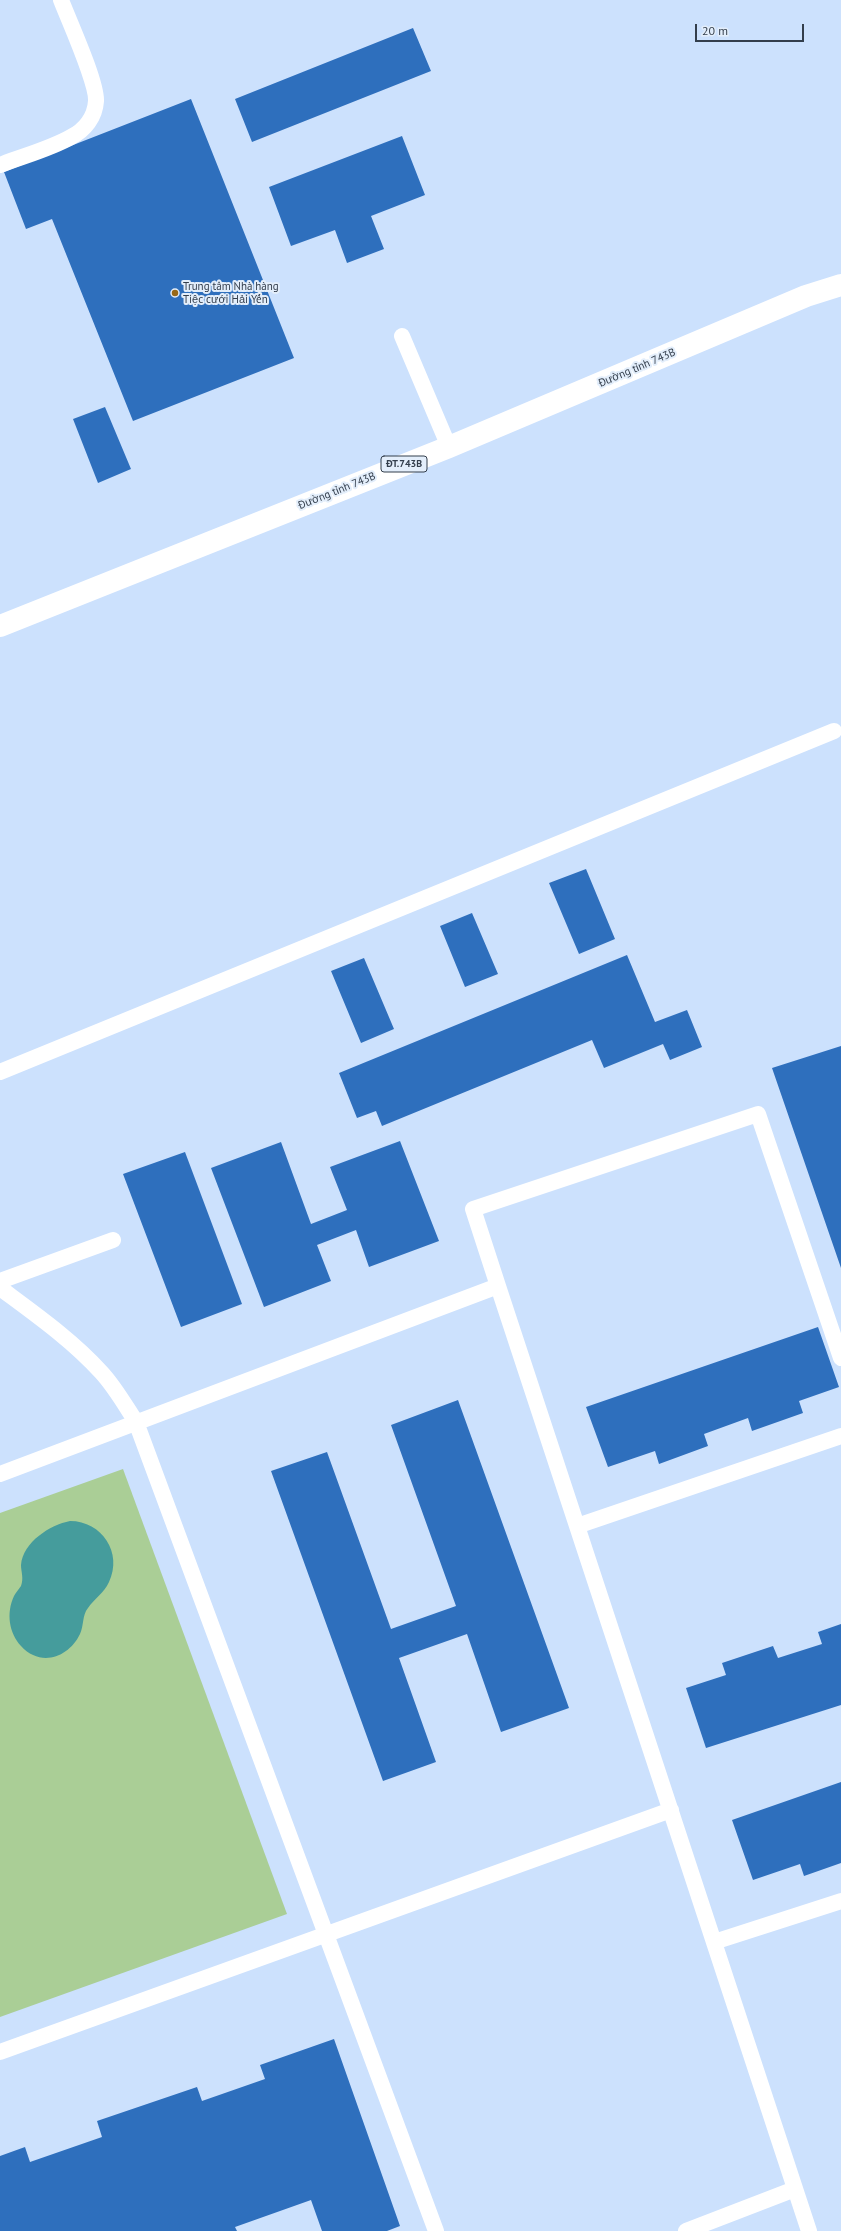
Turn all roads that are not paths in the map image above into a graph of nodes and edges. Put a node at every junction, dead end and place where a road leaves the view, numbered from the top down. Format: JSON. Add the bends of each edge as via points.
{"nodes":[{"id":1,"x":61,"y":0,"type":"edge"},
{"id":2,"x":0,"y":165,"type":"edge"},
{"id":3,"x":841,"y":272,"type":"edge"},
{"id":4,"x":841,"y":285,"type":"edge"},
{"id":5,"x":806,"y":296,"type":"junction"},
{"id":6,"x":402,"y":336,"type":"dead end"},
{"id":7,"x":449,"y":447,"type":"junction"},
{"id":8,"x":0,"y":626,"type":"edge"},
{"id":9,"x":834,"y":731,"type":"dead end"},
{"id":10,"x":0,"y":1072,"type":"edge"},
{"id":11,"x":113,"y":1240,"type":"dead end"},
{"id":12,"x":0,"y":1281,"type":"edge"},
{"id":13,"x":498,"y":1286,"type":"junction"},
{"id":14,"x":0,"y":1288,"type":"edge"},
{"id":15,"x":841,"y":1358,"type":"edge"},
{"id":16,"x":136,"y":1422,"type":"junction"},
{"id":17,"x":841,"y":1436,"type":"edge"},
{"id":18,"x":0,"y":1474,"type":"edge"},
{"id":19,"x":577,"y":1526,"type":"junction"},
{"id":20,"x":670,"y":1810,"type":"junction"},
{"id":21,"x":841,"y":1901,"type":"edge"},
{"id":22,"x":326,"y":1934,"type":"junction"},
{"id":23,"x":714,"y":1942,"type":"junction"},
{"id":24,"x":0,"y":2052,"type":"edge"},
{"id":25,"x":795,"y":2189,"type":"junction"},
{"id":26,"x":436,"y":2231,"type":"edge"},
{"id":27,"x":686,"y":2231,"type":"edge"},
{"id":28,"x":809,"y":2231,"type":"edge"}],
"edges":[{"from":1,"to":2,"type":"lane","via":[[95,90],[94,111],[82,130],[71,138]]},
{"from":3,"to":5,"type":"main road","name":"Đường tỉnh 743B","number":"ĐT.743B"},
{"from":4,"to":5,"type":"main road","name":"Đường tỉnh 743B","number":"ĐT.743B"},
{"from":5,"to":7,"type":"main road","name":"Đường tỉnh 743B","number":"ĐT.743B"},
{"from":6,"to":7,"type":"lane"},
{"from":7,"to":8,"type":"main road","name":"Đường tỉnh 743B","number":"ĐT.743B"},
{"from":9,"to":10,"type":"lane"},
{"from":11,"to":12,"type":"lane"},
{"from":13,"to":15,"type":"lane","via":[[473,1209],[758,1114]]},
{"from":13,"to":16,"type":"lane"},
{"from":13,"to":19,"type":"lane"},
{"from":14,"to":16,"type":"lane","via":[[53,1328],[92,1363],[120,1397]]},
{"from":16,"to":18,"type":"lane"},
{"from":16,"to":22,"type":"lane"},
{"from":17,"to":19,"type":"lane"},
{"from":19,"to":20,"type":"lane"},
{"from":20,"to":22,"type":"lane"},
{"from":20,"to":23,"type":"lane"},
{"from":21,"to":23,"type":"lane"},
{"from":22,"to":24,"type":"lane"},
{"from":22,"to":26,"type":"lane"},
{"from":23,"to":25,"type":"lane"},
{"from":25,"to":27,"type":"lane"},
{"from":25,"to":28,"type":"lane"}]}
